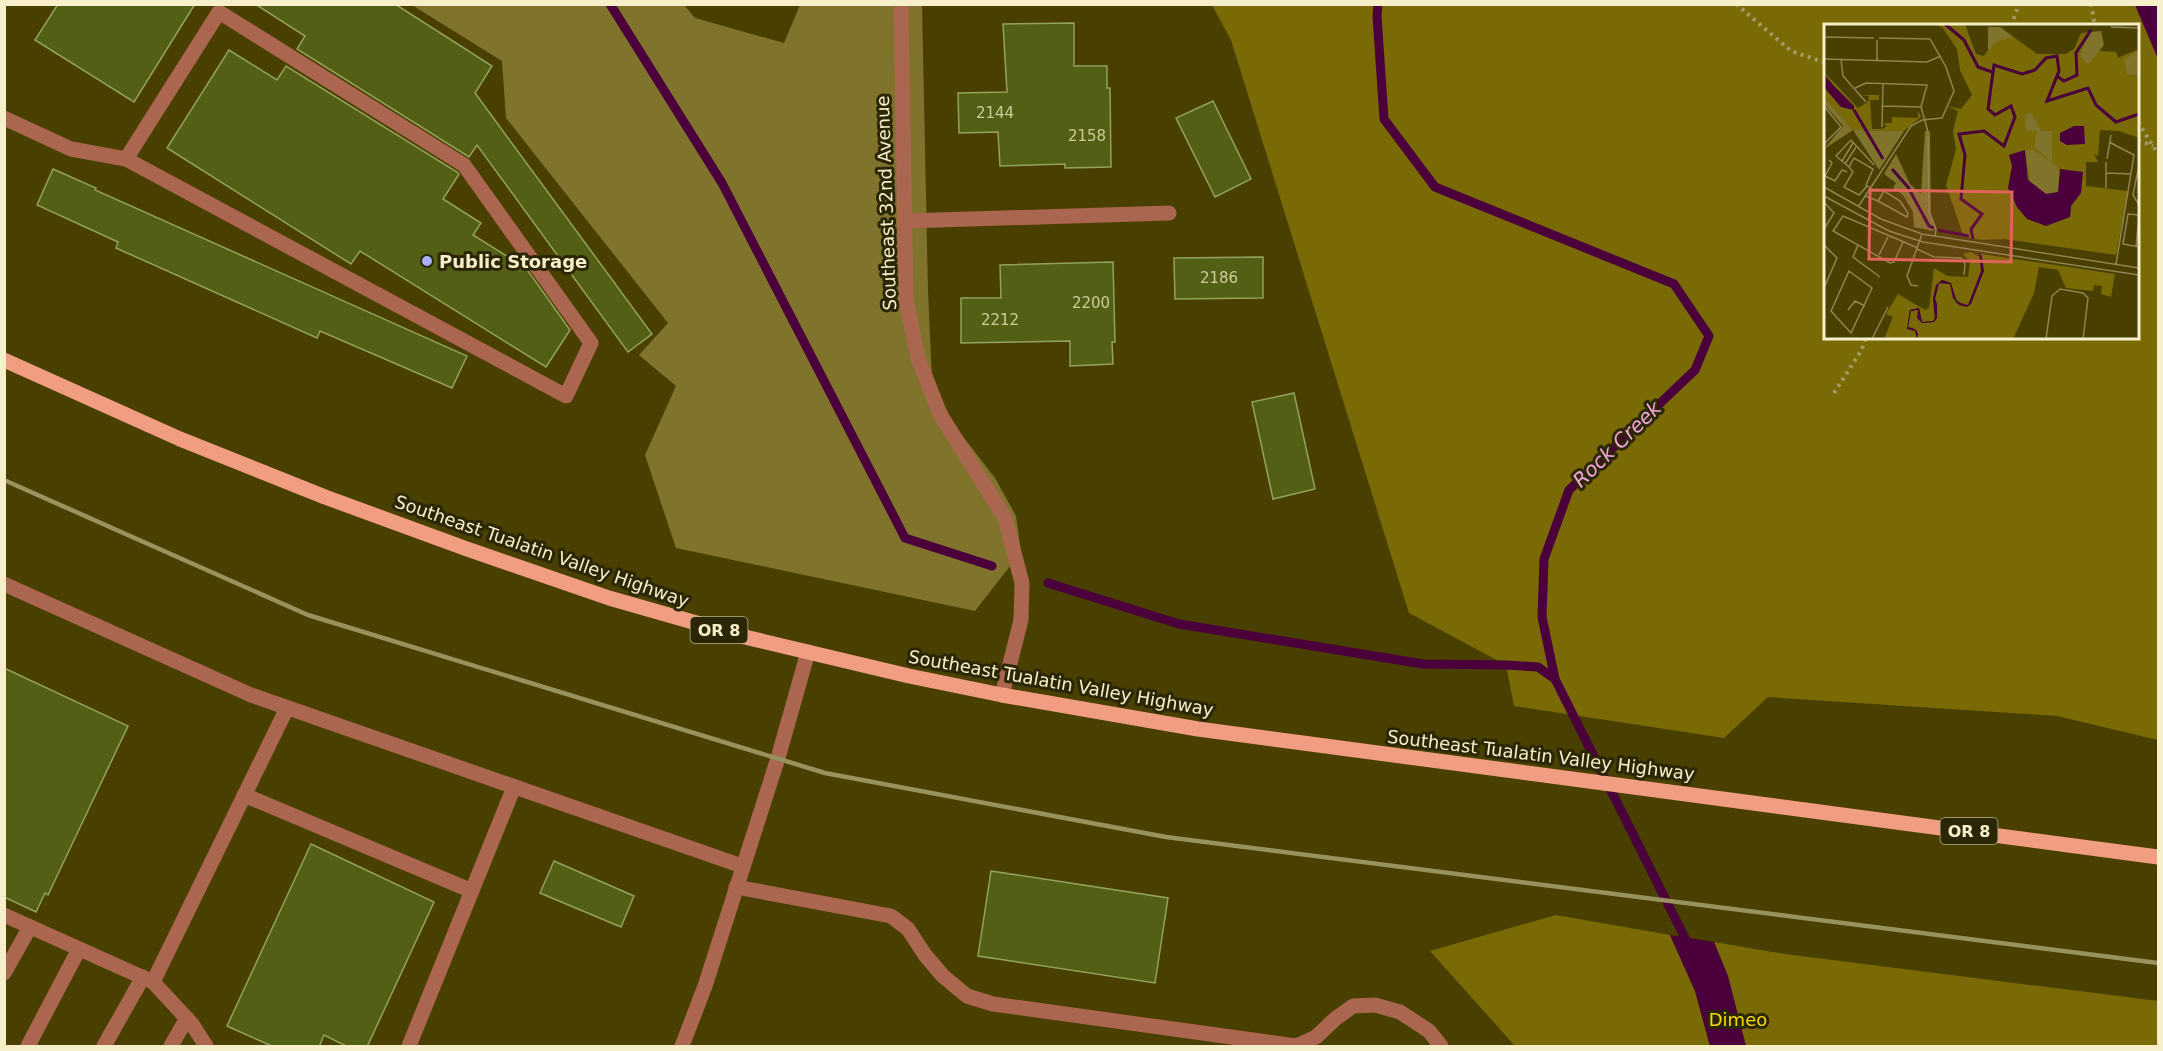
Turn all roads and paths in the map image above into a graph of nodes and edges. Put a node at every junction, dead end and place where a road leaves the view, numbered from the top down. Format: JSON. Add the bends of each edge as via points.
{"nodes":[{"id":1,"x":902,"y":4,"type":"edge"},
{"id":2,"x":1736,"y":4,"type":"edge"},
{"id":3,"x":2019,"y":4,"type":"edge"},
{"id":4,"x":2091,"y":4,"type":"edge"},
{"id":5,"x":2012,"y":24,"type":"edge"},
{"id":6,"x":2095,"y":24,"type":"edge"},
{"id":7,"x":1824,"y":62,"type":"edge"},
{"id":8,"x":4,"y":118,"type":"edge"},
{"id":9,"x":2139,"y":124,"type":"edge"},
{"id":10,"x":2139,"y":140,"type":"edge"},
{"id":11,"x":2154,"y":147,"type":"junction"},
{"id":12,"x":2158,"y":154,"type":"edge"},
{"id":13,"x":126,"y":159,"type":"junction"},
{"id":14,"x":1169,"y":213,"type":"dead end"},
{"id":15,"x":906,"y":221,"type":"junction"},
{"id":16,"x":1866,"y":339,"type":"edge"},
{"id":17,"x":4,"y":360,"type":"edge"},
{"id":18,"x":1834,"y":393,"type":"dead end"},
{"id":19,"x":4,"y":584,"type":"edge"},
{"id":20,"x":807,"y":652,"type":"junction"},
{"id":21,"x":1002,"y":696,"type":"junction"},
{"id":22,"x":287,"y":708,"type":"junction"},
{"id":23,"x":514,"y":787,"type":"junction"},
{"id":24,"x":244,"y":795,"type":"junction"},
{"id":25,"x":2158,"y":857,"type":"edge"},
{"id":26,"x":742,"y":866,"type":"junction"},
{"id":27,"x":736,"y":887,"type":"junction"},
{"id":28,"x":472,"y":891,"type":"junction"},
{"id":29,"x":4,"y":915,"type":"edge"},
{"id":30,"x":30,"y":927,"type":"junction"},
{"id":31,"x":80,"y":949,"type":"junction"},
{"id":32,"x":4,"y":973,"type":"edge"},
{"id":33,"x":148,"y":980,"type":"junction"},
{"id":34,"x":187,"y":1018,"type":"junction"},
{"id":35,"x":28,"y":1047,"type":"edge"},
{"id":36,"x":104,"y":1047,"type":"edge"},
{"id":37,"x":171,"y":1047,"type":"edge"},
{"id":38,"x":206,"y":1047,"type":"edge"},
{"id":39,"x":409,"y":1047,"type":"edge"},
{"id":40,"x":682,"y":1047,"type":"edge"},
{"id":41,"x":1441,"y":1047,"type":"edge"}],
"edges":[{"from":1,"to":15,"type":"street","name":"Southeast 32nd Avenue"},
{"from":2,"to":7,"type":"path","via":[[1791,51]]},
{"from":3,"to":5,"type":"path"},
{"from":4,"to":6,"type":"path"},
{"from":8,"to":13,"type":"street","via":[[71,149]]},
{"from":9,"to":11,"type":"path"},
{"from":10,"to":11,"type":"path"},
{"from":11,"to":12,"type":"path"},
{"from":13,"to":13,"type":"street","via":[[219,12],[464,165],[591,343],[566,396]]},
{"from":14,"to":15,"type":"street"},
{"from":15,"to":21,"type":"street","name":"Southeast 32nd Avenue","via":[[906,300],[918,358],[940,414],[1005,518],[1022,583],[1021,620]]},
{"from":16,"to":18,"type":"path"},
{"from":17,"to":20,"type":"main road","name":"Southeast Tualatin Valley Highway","number":"OR 8","via":[[180,439],[467,549],[609,598]]},
{"from":19,"to":22,"type":"street"},
{"from":20,"to":21,"type":"main road","name":"Southeast Tualatin Valley Highway","number":"OR 8"},
{"from":20,"to":26,"type":"street","via":[[778,758]]},
{"from":21,"to":25,"type":"main road","name":"Southeast Tualatin Valley Highway","number":"OR 8","via":[[1198,729]]},
{"from":22,"to":23,"type":"street"},
{"from":22,"to":24,"type":"street"},
{"from":23,"to":26,"type":"street"},
{"from":23,"to":28,"type":"street"},
{"from":24,"to":28,"type":"street"},
{"from":24,"to":33,"type":"street"},
{"from":26,"to":27,"type":"street"},
{"from":27,"to":40,"type":"street"},
{"from":27,"to":41,"type":"street","via":[[891,916],[908,929],[925,955],[967,996],[993,1004],[1296,1046],[1316,1037],[1353,1006],[1375,1005],[1400,1012],[1429,1031]]},
{"from":28,"to":39,"type":"street"},
{"from":29,"to":30,"type":"street"},
{"from":30,"to":31,"type":"street"},
{"from":30,"to":32,"type":"street"},
{"from":31,"to":33,"type":"street"},
{"from":31,"to":35,"type":"street"},
{"from":33,"to":34,"type":"street"},
{"from":33,"to":36,"type":"street"},
{"from":34,"to":37,"type":"street"},
{"from":34,"to":38,"type":"street"}]}
